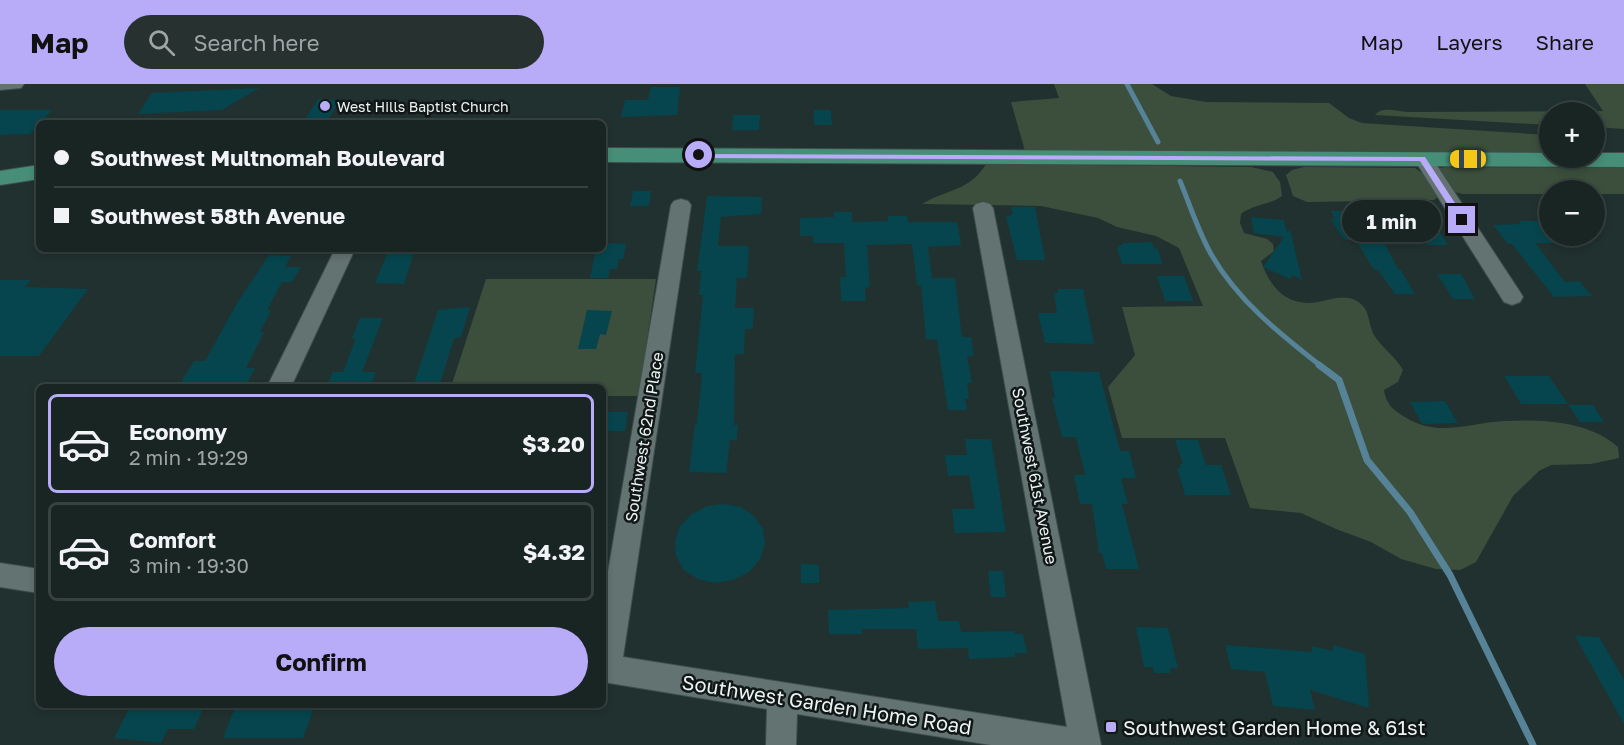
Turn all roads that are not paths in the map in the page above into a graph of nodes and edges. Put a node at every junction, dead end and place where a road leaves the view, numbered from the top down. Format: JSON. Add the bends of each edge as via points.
{"nodes":[{"id":1,"x":15,"y":84,"type":"edge"},
{"id":2,"x":0,"y":85,"type":"edge"},
{"id":3,"x":606,"y":155,"type":"edge"},
{"id":4,"x":1422,"y":159,"type":"junction"},
{"id":5,"x":1624,"y":160,"type":"edge"},
{"id":6,"x":36,"y":172,"type":"edge"},
{"id":7,"x":0,"y":178,"type":"edge"},
{"id":8,"x":681,"y":205,"type":"dead end"},
{"id":9,"x":983,"y":208,"type":"dead end"},
{"id":10,"x":344,"y":252,"type":"edge"},
{"id":11,"x":1512,"y":297,"type":"dead end"},
{"id":12,"x":280,"y":384,"type":"edge"},
{"id":13,"x":0,"y":575,"type":"edge"},
{"id":14,"x":36,"y":581,"type":"edge"},
{"id":15,"x":606,"y":663,"type":"edge"},
{"id":16,"x":606,"y":669,"type":"edge"},
{"id":17,"x":782,"y":696,"type":"junction"},
{"id":18,"x":781,"y":745,"type":"edge"},
{"id":19,"x":1086,"y":745,"type":"edge"}],
"edges":[{"from":1,"to":2,"type":"street"},
{"from":3,"to":4,"type":"main road"},
{"from":4,"to":5,"type":"main road"},
{"from":4,"to":11,"type":"street"},
{"from":6,"to":7,"type":"main road"},
{"from":8,"to":15,"type":"street","name":"Southwest 62nd Place"},
{"from":9,"to":19,"type":"street","name":"Southwest 61st Avenue"},
{"from":10,"to":12,"type":"street"},
{"from":13,"to":14,"type":"street"},
{"from":16,"to":17,"type":"street","name":"Southwest Garden Home Road"},
{"from":17,"to":18,"type":"street"},
{"from":17,"to":19,"type":"street","name":"Southwest Garden Home Road"}]}
